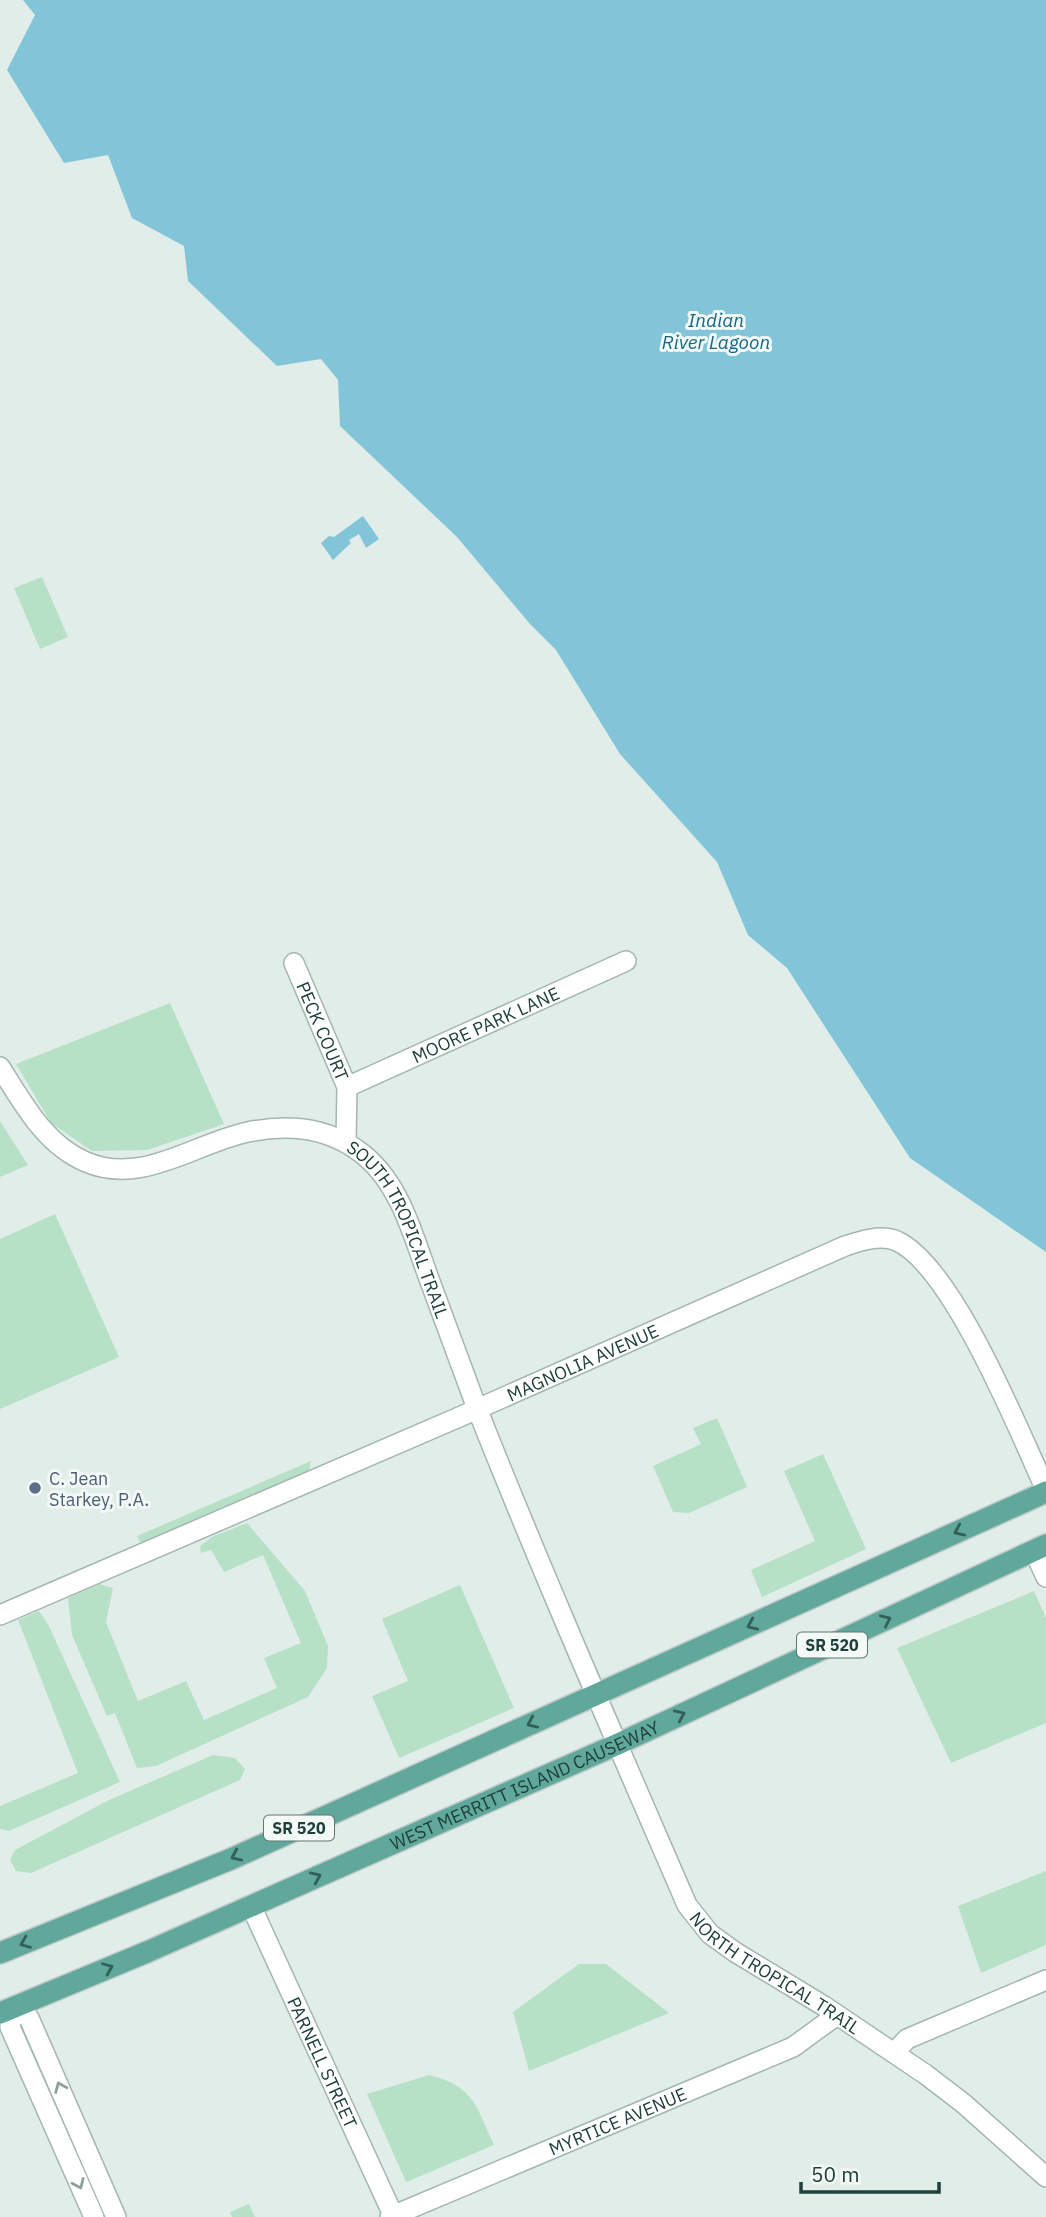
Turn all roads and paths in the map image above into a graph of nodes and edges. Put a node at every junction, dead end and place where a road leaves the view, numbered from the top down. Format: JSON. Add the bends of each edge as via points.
{"nodes":[{"id":1,"x":626,"y":961,"type":"dead end"},
{"id":2,"x":294,"y":963,"type":"dead end"},
{"id":3,"x":0,"y":1067,"type":"edge"},
{"id":4,"x":347,"y":1087,"type":"junction"},
{"id":5,"x":346,"y":1142,"type":"junction"},
{"id":6,"x":477,"y":1409,"type":"junction"},
{"id":7,"x":1046,"y":1491,"type":"edge"},
{"id":8,"x":1040,"y":1548,"type":"edge"},
{"id":9,"x":1046,"y":1577,"type":"edge"},
{"id":10,"x":0,"y":1615,"type":"edge"},
{"id":11,"x":595,"y":1695,"type":"junction"},
{"id":12,"x":618,"y":1744,"type":"junction"},
{"id":13,"x":251,"y":1906,"type":"junction"},
{"id":14,"x":0,"y":1953,"type":"edge"},
{"id":15,"x":1046,"y":1980,"type":"edge"},
{"id":16,"x":7,"y":2010,"type":"edge"},
{"id":17,"x":837,"y":2015,"type":"junction"},
{"id":18,"x":894,"y":2053,"type":"junction"},
{"id":19,"x":79,"y":2130,"type":"junction"},
{"id":20,"x":59,"y":2138,"type":"junction"},
{"id":21,"x":1046,"y":2178,"type":"edge"},
{"id":22,"x":94,"y":2217,"type":"edge"},
{"id":23,"x":117,"y":2217,"type":"edge"},
{"id":24,"x":393,"y":2217,"type":"edge"}],
"edges":[{"from":1,"to":4,"type":"street","name":"MOORE PARK LANE"},
{"from":2,"to":4,"type":"street","name":"PECK COURT"},
{"from":3,"to":5,"type":"street","name":"SOUTH TROPICAL TRAIL","via":[[35,1122],[87,1163],[120,1170],[162,1164],[245,1132],[282,1126],[317,1131]]},
{"from":4,"to":5,"type":"street","name":"PECK COURT"},
{"from":5,"to":6,"type":"street","name":"SOUTH TROPICAL TRAIL","via":[[387,1180],[406,1217]]},
{"from":6,"to":7,"type":"street","name":"MAGNOLIA AVENUE","via":[[845,1246],[868,1238],[896,1240],[925,1261],[948,1293],[999,1388]]},
{"from":6,"to":10,"type":"street","name":"MAGNOLIA AVENUE"},
{"from":6,"to":11,"type":"street","name":"SOUTH TROPICAL TRAIL"},
{"from":7,"to":11,"type":"main road","number":"SR 520","one_way":true},
{"from":8,"to":9,"type":"street"},
{"from":12,"to":8,"type":"main road","name":"WEST MERRITT ISLAND CAUSEWAY","number":"SR 520","one_way":true},
{"from":11,"to":12,"type":"street","name":"NORTH TROPICAL TRAIL"},
{"from":11,"to":14,"type":"main road","number":"SR 520","one_way":true,"via":[[231,1858]]},
{"from":13,"to":12,"type":"main road","name":"WEST MERRITT ISLAND CAUSEWAY","number":"SR 520","one_way":true},
{"from":12,"to":17,"type":"street","name":"NORTH TROPICAL TRAIL","via":[[687,1905],[710,1934]]},
{"from":16,"to":13,"type":"main road","name":"WEST MERRITT ISLAND CAUSEWAY","number":"SR 520","one_way":true},
{"from":13,"to":24,"type":"street","name":"PARNELL STREET"},
{"from":15,"to":18,"type":"street","via":[[907,2039]]},
{"from":19,"to":16,"type":"street","one_way":true,"via":[[30,2018]]},
{"from":16,"to":20,"type":"street","via":[[10,2027]]},
{"from":17,"to":18,"type":"street","name":"NORTH TROPICAL TRAIL"},
{"from":17,"to":24,"type":"street","name":"MYRTICE AVENUE","via":[[793,2047]]},
{"from":18,"to":21,"type":"street","name":"NORTH TROPICAL TRAIL","via":[[963,2103]]},
{"from":19,"to":20,"type":"street"},
{"from":19,"to":23,"type":"street"},
{"from":20,"to":22,"type":"street","one_way":true}]}
